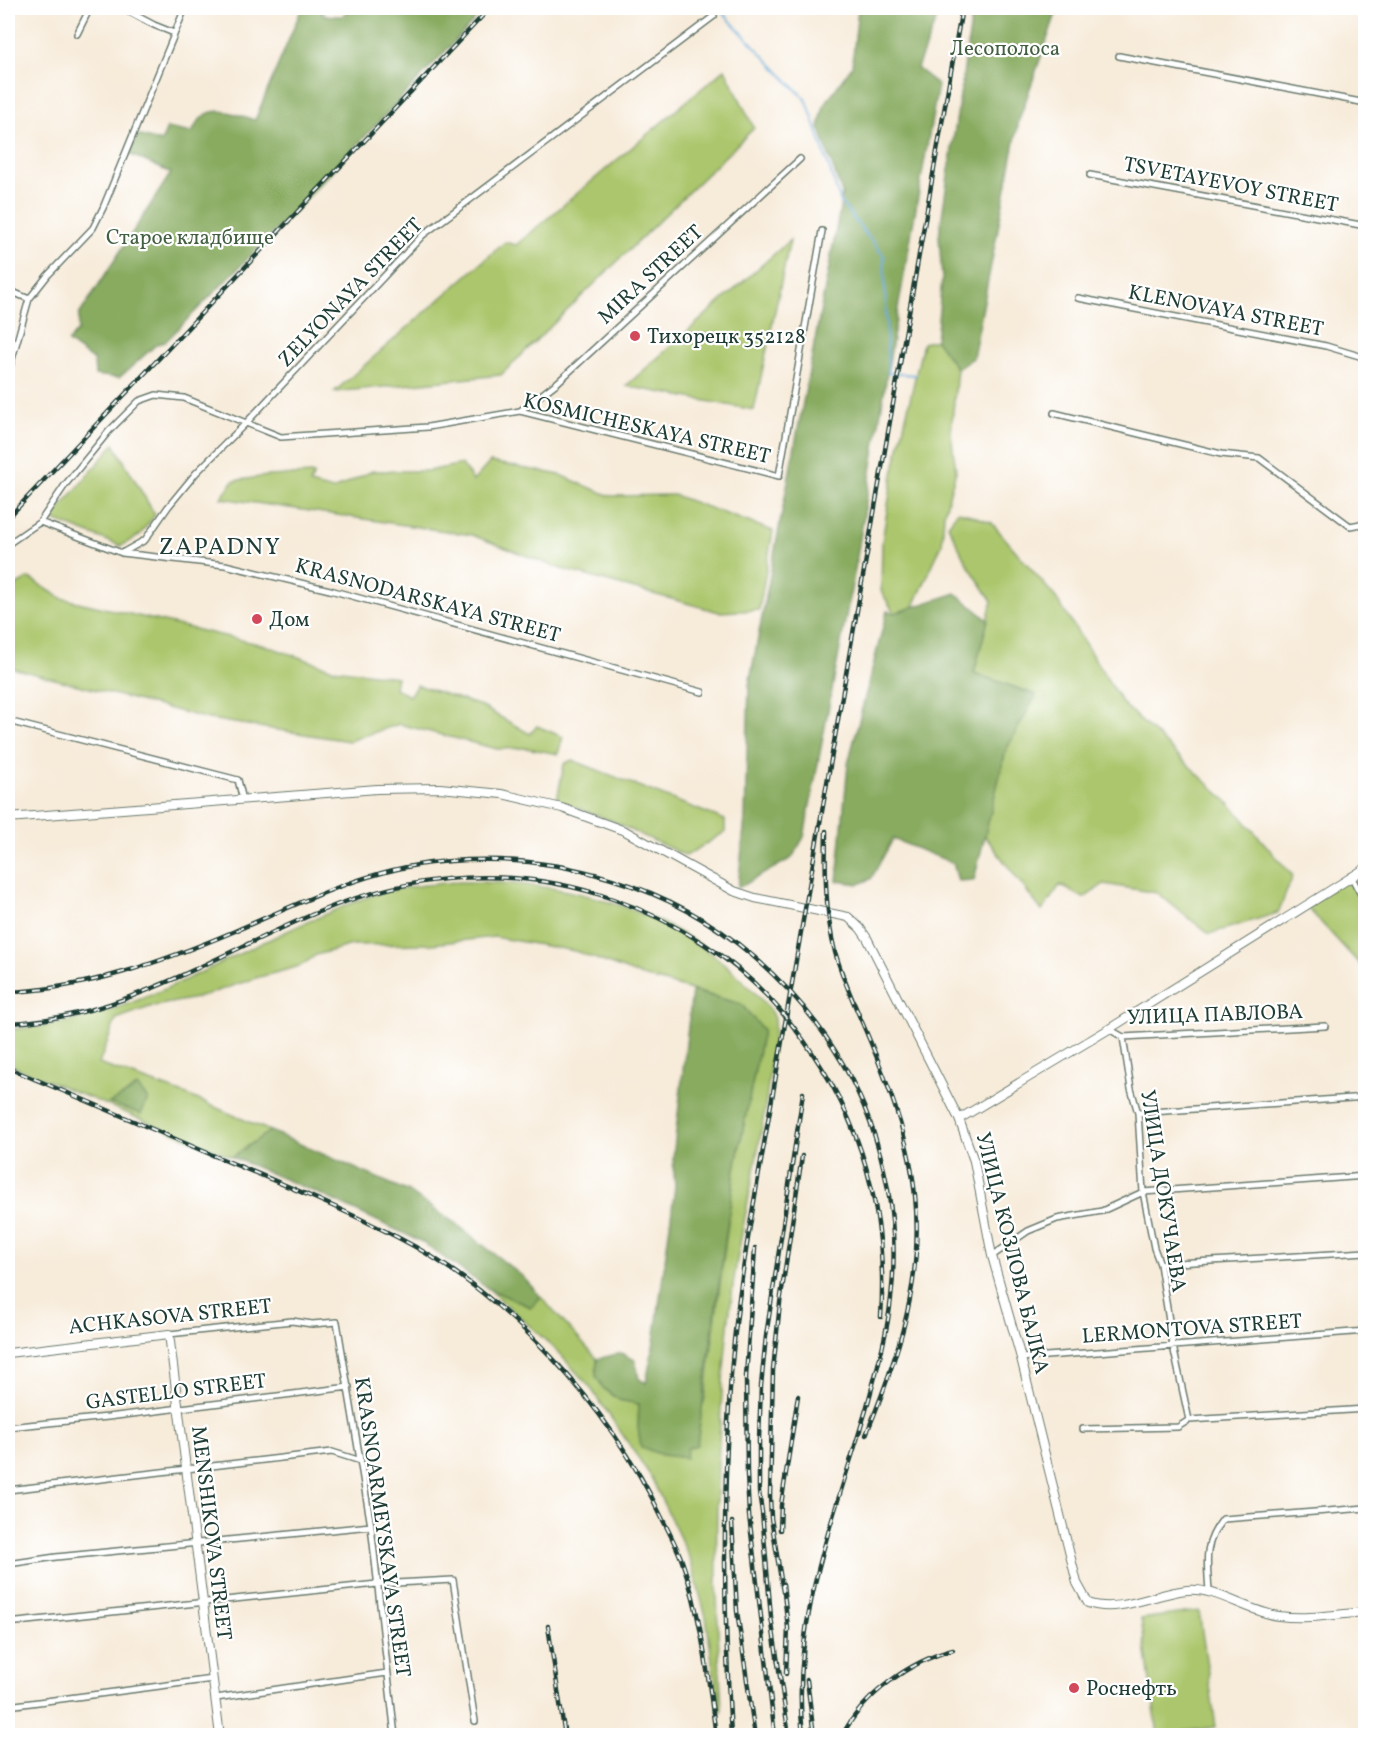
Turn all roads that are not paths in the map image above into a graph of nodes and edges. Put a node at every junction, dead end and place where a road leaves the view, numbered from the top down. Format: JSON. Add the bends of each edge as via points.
{"nodes":[{"id":1,"x":90,"y":8,"type":"edge"},
{"id":2,"x":123,"y":8,"type":"edge"},
{"id":3,"x":184,"y":8,"type":"edge"},
{"id":4,"x":714,"y":16,"type":"dead end"},
{"id":5,"x":174,"y":33,"type":"junction"},
{"id":6,"x":77,"y":34,"type":"dead end"},
{"id":7,"x":1119,"y":56,"type":"dead end"},
{"id":8,"x":1365,"y":103,"type":"edge"},
{"id":9,"x":800,"y":159,"type":"dead end"},
{"id":10,"x":1090,"y":175,"type":"dead end"},
{"id":11,"x":1365,"y":226,"type":"edge"},
{"id":12,"x":822,"y":231,"type":"dead end"},
{"id":13,"x":8,"y":290,"type":"edge"},
{"id":14,"x":1078,"y":298,"type":"dead end"},
{"id":15,"x":29,"y":299,"type":"junction"},
{"id":16,"x":1365,"y":358,"type":"edge"},
{"id":17,"x":8,"y":373,"type":"edge"},
{"id":18,"x":520,"y":411,"type":"junction"},
{"id":19,"x":1054,"y":413,"type":"dead end"},
{"id":20,"x":246,"y":423,"type":"junction"},
{"id":21,"x":40,"y":522,"type":"junction"},
{"id":22,"x":1365,"y":523,"type":"edge"},
{"id":23,"x":8,"y":544,"type":"edge"},
{"id":24,"x":122,"y":553,"type":"junction"},
{"id":25,"x":702,"y":692,"type":"dead end"},
{"id":26,"x":8,"y":721,"type":"edge"},
{"id":27,"x":243,"y":801,"type":"junction"},
{"id":28,"x":8,"y":818,"type":"edge"},
{"id":29,"x":1365,"y":868,"type":"edge"},
{"id":30,"x":1352,"y":876,"type":"junction"},
{"id":31,"x":1365,"y":899,"type":"edge"},
{"id":32,"x":1325,"y":1026,"type":"dead end"},
{"id":33,"x":1109,"y":1029,"type":"junction"},
{"id":34,"x":1123,"y":1037,"type":"junction"},
{"id":35,"x":1365,"y":1097,"type":"edge"},
{"id":36,"x":1138,"y":1113,"type":"junction"},
{"id":37,"x":959,"y":1119,"type":"junction"},
{"id":38,"x":1365,"y":1176,"type":"edge"},
{"id":39,"x":1143,"y":1192,"type":"junction"},
{"id":40,"x":1365,"y":1252,"type":"edge"},
{"id":41,"x":992,"y":1256,"type":"junction"},
{"id":42,"x":1160,"y":1264,"type":"junction"},
{"id":43,"x":337,"y":1322,"type":"joint"},
{"id":44,"x":1365,"y":1331,"type":"edge"},
{"id":45,"x":169,"y":1334,"type":"junction"},
{"id":46,"x":1173,"y":1346,"type":"junction"},
{"id":47,"x":8,"y":1353,"type":"edge"},
{"id":48,"x":1021,"y":1358,"type":"junction"},
{"id":49,"x":349,"y":1387,"type":"junction"},
{"id":50,"x":177,"y":1408,"type":"junction"},
{"id":51,"x":1365,"y":1409,"type":"edge"},
{"id":52,"x":1189,"y":1420,"type":"junction"},
{"id":53,"x":8,"y":1427,"type":"edge"},
{"id":54,"x":1083,"y":1429,"type":"dead end"},
{"id":55,"x":361,"y":1461,"type":"junction"},
{"id":56,"x":186,"y":1469,"type":"junction"},
{"id":57,"x":8,"y":1490,"type":"edge"},
{"id":58,"x":1365,"y":1508,"type":"edge"},
{"id":59,"x":371,"y":1526,"type":"junction"},
{"id":60,"x":196,"y":1544,"type":"junction"},
{"id":61,"x":8,"y":1564,"type":"edge"},
{"id":62,"x":377,"y":1584,"type":"junction"},
{"id":63,"x":1209,"y":1591,"type":"junction"},
{"id":64,"x":204,"y":1602,"type":"junction"},
{"id":65,"x":1365,"y":1612,"type":"edge"},
{"id":66,"x":8,"y":1623,"type":"edge"},
{"id":67,"x":387,"y":1673,"type":"junction"},
{"id":68,"x":213,"y":1679,"type":"junction"},
{"id":69,"x":216,"y":1698,"type":"junction"},
{"id":70,"x":8,"y":1706,"type":"edge"},
{"id":71,"x":474,"y":1721,"type":"dead end"},
{"id":72,"x":220,"y":1736,"type":"edge"},
{"id":73,"x":395,"y":1736,"type":"edge"}],
"edges":[{"from":1,"to":6,"type":"street"},
{"from":2,"to":5,"type":"street"},
{"from":3,"to":5,"type":"street"},
{"from":4,"to":20,"type":"street","name":"ZELYONAYA STREET","via":[[423,235]]},
{"from":5,"to":15,"type":"street","via":[[93,228]]},
{"from":7,"to":8,"type":"street"},
{"from":9,"to":18,"type":"street","name":"MIRA STREET","via":[[558,382]]},
{"from":10,"to":11,"type":"street","name":"TSVETAYEVOY STREET"},
{"from":12,"to":18,"type":"street","name":"KOSMICHESKAYA STREET","via":[[779,476]]},
{"from":13,"to":15,"type":"street"},
{"from":14,"to":16,"type":"street","name":"KLENOVAYA STREET","via":[[1326,346]]},
{"from":15,"to":17,"type":"street"},
{"from":18,"to":20,"type":"street","name":"KOSMICHESKAYA STREET","via":[[428,427],[281,437]]},
{"from":19,"to":22,"type":"street","via":[[1221,454],[1259,458],[1350,526]]},
{"from":20,"to":21,"type":"street","name":"KOSMICHESKAYA STREET","via":[[184,398],[156,395],[139,401],[65,485]]},
{"from":20,"to":24,"type":"street","name":"ZELYONAYA STREET","via":[[196,473],[145,540]]},
{"from":21,"to":23,"type":"street"},
{"from":21,"to":24,"type":"street","name":"KRASNODARSKAYA STREET"},
{"from":24,"to":25,"type":"street","name":"KRASNODARSKAYA STREET","via":[[225,565],[330,590]]},
{"from":26,"to":27,"type":"street","via":[[238,780]]},
{"from":27,"to":28,"type":"main road"},
{"from":27,"to":37,"type":"main road","name":"УЛИЦА КОЗЛОВА БАЛКА","via":[[377,789],[440,788],[502,794],[562,808],[625,831],[734,891],[848,917],[860,928]]},
{"from":29,"to":30,"type":"main road"},
{"from":30,"to":31,"type":"street"},
{"from":30,"to":33,"type":"main road"},
{"from":32,"to":34,"type":"street","name":"УЛИЦА ПАВЛОВА"},
{"from":33,"to":34,"type":"street","name":"УЛИЦА ПАВЛОВА"},
{"from":33,"to":37,"type":"main road"},
{"from":34,"to":36,"type":"street","name":"УЛИЦА ДОКУЧАЕВА"},
{"from":35,"to":36,"type":"street"},
{"from":36,"to":39,"type":"street","name":"УЛИЦА ДОКУЧАЕВА"},
{"from":37,"to":41,"type":"main road","name":"УЛИЦА КОЗЛОВА БАЛКА","via":[[978,1177]]},
{"from":38,"to":39,"type":"street"},
{"from":39,"to":41,"type":"street","via":[[1102,1211],[1057,1219],[1028,1231]]},
{"from":39,"to":42,"type":"street","name":"УЛИЦА ДОКУЧАЕВА"},
{"from":40,"to":42,"type":"street"},
{"from":41,"to":48,"type":"main road","name":"УЛИЦА КОЗЛОВА БАЛКА"},
{"from":42,"to":46,"type":"street","name":"УЛИЦА ДОКУЧАЕВА"},
{"from":43,"to":45,"type":"street","name":"ACHKASOVA STREET","via":[[292,1321]]},
{"from":43,"to":49,"type":"street","name":"KRASNOARMEYSKAYA STREET"},
{"from":44,"to":46,"type":"street","name":"LERMONTOVA STREET"},
{"from":45,"to":47,"type":"main road","name":"ACHKASOVA STREET"},
{"from":45,"to":50,"type":"main road","name":"MENSHIKOVA STREET"},
{"from":46,"to":48,"type":"street","name":"LERMONTOVA STREET"},
{"from":46,"to":52,"type":"street","name":"УЛИЦА ДОКУЧАЕВА"},
{"from":48,"to":63,"type":"main road","name":"УЛИЦА КОЗЛОВА БАЛКА","via":[[1077,1583],[1088,1604],[1109,1607],[1188,1590]]},
{"from":49,"to":50,"type":"street","name":"GASTELLO STREET"},
{"from":49,"to":55,"type":"street","name":"KRASNOARMEYSKAYA STREET"},
{"from":50,"to":53,"type":"street","name":"GASTELLO STREET"},
{"from":50,"to":56,"type":"main road","name":"MENSHIKOVA STREET"},
{"from":51,"to":52,"type":"street"},
{"from":52,"to":54,"type":"street","via":[[1178,1427]]},
{"from":55,"to":56,"type":"street","via":[[332,1452]]},
{"from":55,"to":59,"type":"street","name":"KRASNOARMEYSKAYA STREET"},
{"from":56,"to":57,"type":"street"},
{"from":56,"to":60,"type":"main road","name":"MENSHIKOVA STREET"},
{"from":58,"to":63,"type":"street","via":[[1223,1519],[1212,1532],[1207,1555]]},
{"from":59,"to":60,"type":"street"},
{"from":59,"to":62,"type":"street","name":"KRASNOARMEYSKAYA STREET"},
{"from":60,"to":61,"type":"street"},
{"from":60,"to":64,"type":"main road","name":"MENSHIKOVA STREET"},
{"from":62,"to":64,"type":"street"},
{"from":62,"to":67,"type":"street","name":"KRASNOARMEYSKAYA STREET"},
{"from":62,"to":71,"type":"street","via":[[453,1580]]},
{"from":63,"to":65,"type":"main road","via":[[1253,1610],[1280,1616]]},
{"from":64,"to":66,"type":"street"},
{"from":64,"to":68,"type":"main road","name":"MENSHIKOVA STREET"},
{"from":67,"to":69,"type":"street"},
{"from":67,"to":73,"type":"street","name":"KRASNOARMEYSKAYA STREET"},
{"from":68,"to":69,"type":"main road","name":"MENSHIKOVA STREET"},
{"from":68,"to":70,"type":"street"},
{"from":69,"to":72,"type":"main road","name":"MENSHIKOVA STREET"}]}
